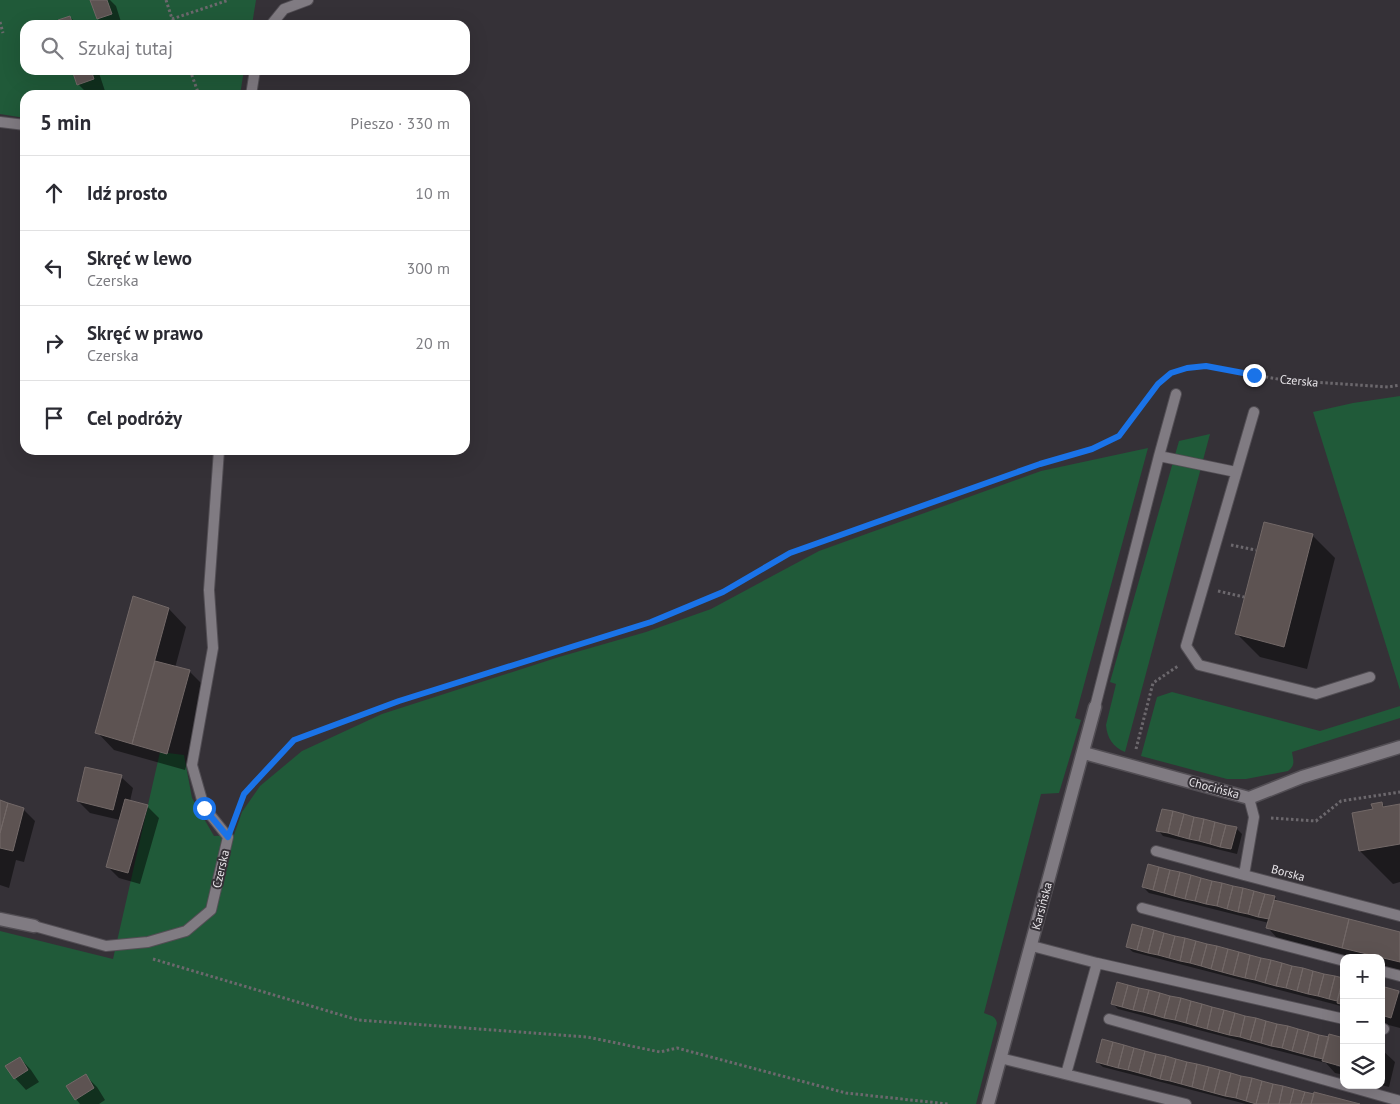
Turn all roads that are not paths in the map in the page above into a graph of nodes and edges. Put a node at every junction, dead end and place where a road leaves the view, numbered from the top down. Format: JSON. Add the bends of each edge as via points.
{"nodes":[{"id":1,"x":308,"y":0,"type":"edge"},
{"id":2,"x":275,"y":20,"type":"edge"},
{"id":3,"x":254,"y":75,"type":"edge"},
{"id":4,"x":252,"y":90,"type":"edge"},
{"id":5,"x":0,"y":122,"type":"edge"},
{"id":6,"x":20,"y":125,"type":"edge"},
{"id":7,"x":1176,"y":394,"type":"dead end"},
{"id":8,"x":1254,"y":412,"type":"dead end"},
{"id":9,"x":219,"y":455,"type":"edge"},
{"id":10,"x":1159,"y":456,"type":"junction"},
{"id":11,"x":1236,"y":472,"type":"junction"},
{"id":12,"x":1370,"y":676,"type":"dead end"},
{"id":13,"x":1096,"y":707,"type":"joint"},
{"id":14,"x":1400,"y":747,"type":"edge"},
{"id":15,"x":1084,"y":753,"type":"junction"},
{"id":16,"x":1249,"y":798,"type":"junction"},
{"id":17,"x":1156,"y":851,"type":"dead end"},
{"id":18,"x":1244,"y":874,"type":"junction"},
{"id":19,"x":1142,"y":908,"type":"dead end"},
{"id":20,"x":1400,"y":916,"type":"edge"},
{"id":21,"x":0,"y":919,"type":"edge"},
{"id":22,"x":34,"y":926,"type":"joint"},
{"id":23,"x":1032,"y":946,"type":"junction"},
{"id":24,"x":1340,"y":960,"type":"edge"},
{"id":25,"x":1097,"y":963,"type":"junction"},
{"id":26,"x":1385,"y":972,"type":"edge"},
{"id":27,"x":1400,"y":976,"type":"edge"},
{"id":28,"x":1109,"y":1019,"type":"dead end"},
{"id":29,"x":1340,"y":1019,"type":"edge"},
{"id":30,"x":1000,"y":1058,"type":"junction"},
{"id":31,"x":1066,"y":1074,"type":"junction"},
{"id":32,"x":1400,"y":1101,"type":"edge"},
{"id":33,"x":988,"y":1104,"type":"edge"},
{"id":34,"x":1186,"y":1104,"type":"edge"}],
"edges":[{"from":1,"to":2,"type":"lane","via":[[284,9]]},
{"from":3,"to":4,"type":"lane"},
{"from":5,"to":6,"type":"lane"},
{"from":7,"to":10,"type":"lane"},
{"from":8,"to":11,"type":"lane"},
{"from":9,"to":22,"type":"lane","name":"Czerska","via":[[209,590],[213,648],[192,765],[204,808],[228,837],[211,910],[186,931],[148,942],[106,946]]},
{"from":10,"to":11,"type":"lane"},
{"from":10,"to":13,"type":"lane"},
{"from":11,"to":12,"type":"lane","via":[[1186,646],[1199,665],[1316,694]]},
{"from":13,"to":15,"type":"street","name":"Karsińska"},
{"from":14,"to":16,"type":"street","name":"Chocińska","via":[[1302,777]]},
{"from":15,"to":16,"type":"street","name":"Chocińska"},
{"from":15,"to":23,"type":"street","name":"Karsińska"},
{"from":16,"to":18,"type":"lane","via":[[1254,817]]},
{"from":17,"to":18,"type":"lane","name":"Borska"},
{"from":18,"to":20,"type":"lane","name":"Borska"},
{"from":19,"to":24,"type":"lane"},
{"from":21,"to":22,"type":"street","name":"Czerska"},
{"from":23,"to":25,"type":"lane"},
{"from":23,"to":30,"type":"street","name":"Karsińska"},
{"from":25,"to":29,"type":"lane"},
{"from":25,"to":31,"type":"lane"},
{"from":26,"to":27,"type":"lane"},
{"from":28,"to":32,"type":"lane"},
{"from":30,"to":31,"type":"lane"},
{"from":30,"to":33,"type":"street","name":"Karsińska"},
{"from":31,"to":34,"type":"lane"}]}
